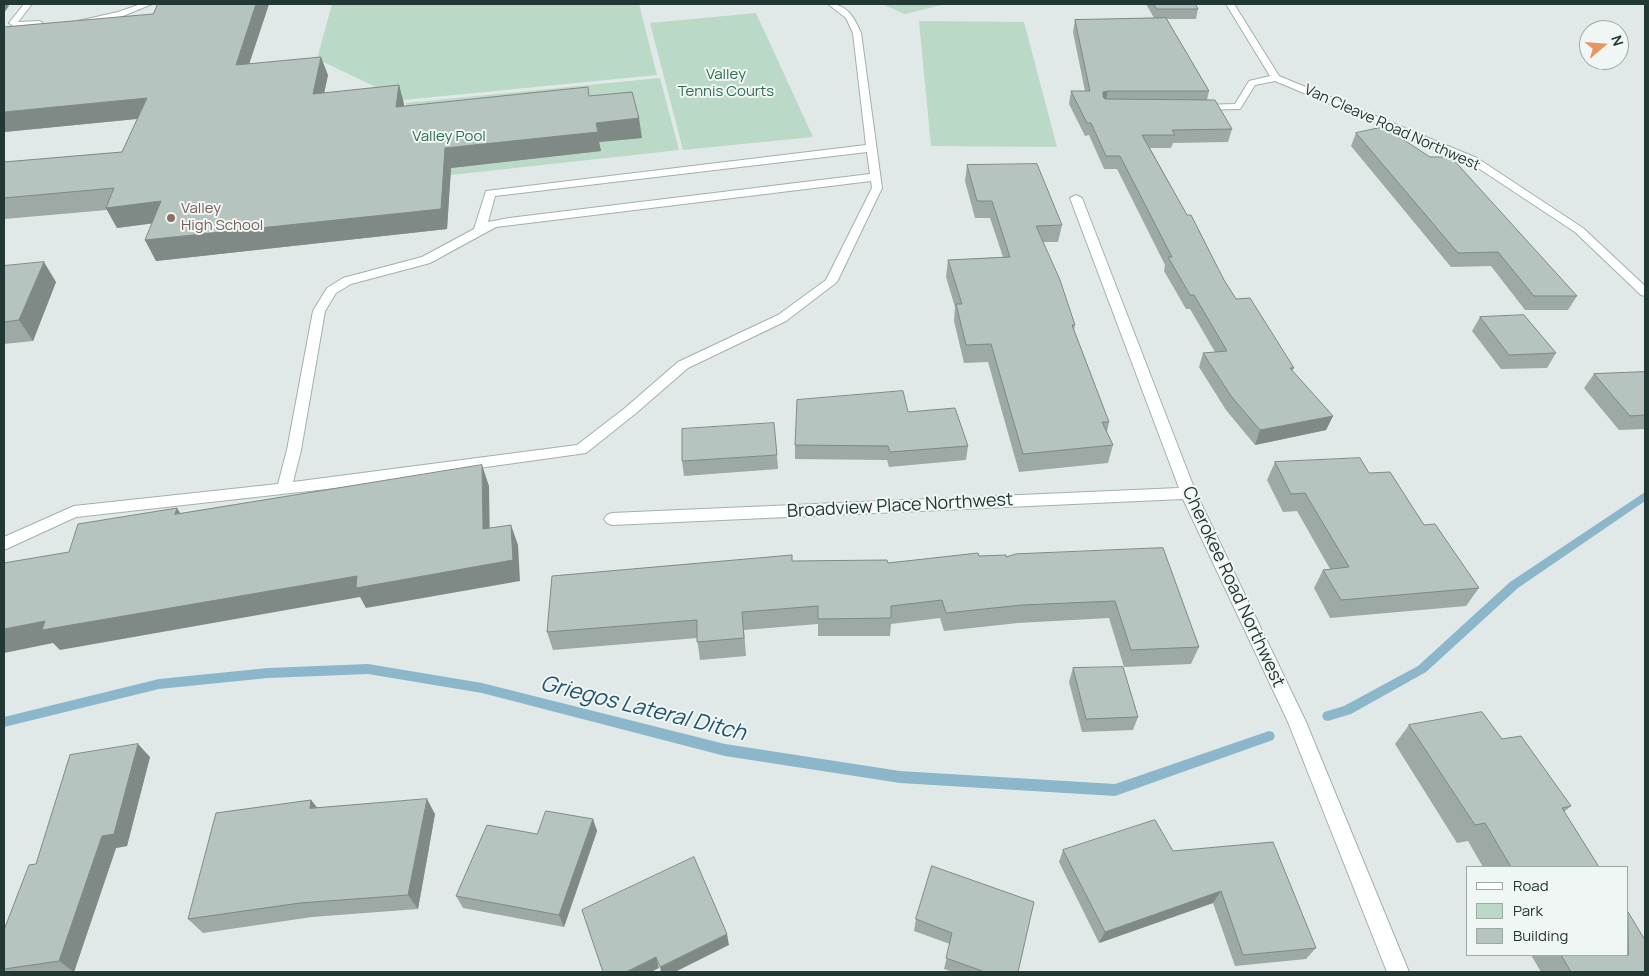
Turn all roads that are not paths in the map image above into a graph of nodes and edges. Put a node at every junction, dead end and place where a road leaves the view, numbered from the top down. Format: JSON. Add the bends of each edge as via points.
{"nodes":[{"id":1,"x":28,"y":4,"type":"edge"},
{"id":2,"x":148,"y":4,"type":"edge"},
{"id":3,"x":832,"y":4,"type":"edge"},
{"id":4,"x":1230,"y":4,"type":"edge"},
{"id":5,"x":70,"y":22,"type":"edge"},
{"id":6,"x":50,"y":23,"type":"edge"},
{"id":7,"x":1276,"y":78,"type":"junction"},
{"id":8,"x":1192,"y":108,"type":"edge"},
{"id":9,"x":871,"y":148,"type":"junction"},
{"id":10,"x":875,"y":177,"type":"junction"},
{"id":11,"x":1076,"y":198,"type":"dead end"},
{"id":12,"x":479,"y":233,"type":"junction"},
{"id":13,"x":1645,"y":292,"type":"edge"},
{"id":14,"x":284,"y":488,"type":"junction"},
{"id":15,"x":1188,"y":492,"type":"junction"},
{"id":16,"x":612,"y":519,"type":"dead end"},
{"id":17,"x":4,"y":544,"type":"edge"},
{"id":18,"x":1398,"y":972,"type":"edge"}],
"edges":[{"from":1,"to":6,"type":"street","via":[[13,23],[20,26]]},
{"from":2,"to":5,"type":"street","via":[[99,19]]},
{"from":3,"to":9,"type":"street","via":[[850,17],[857,33]]},
{"from":4,"to":7,"type":"street"},
{"from":7,"to":8,"type":"street","via":[[1255,80],[1248,85],[1237,107]]},
{"from":7,"to":13,"type":"street","name":"Van Cleave Road Northwest","via":[[1473,160],[1578,230]]},
{"from":9,"to":10,"type":"street"},
{"from":9,"to":12,"type":"street","via":[[490,193]]},
{"from":10,"to":12,"type":"street","via":[[510,221],[493,224]]},
{"from":10,"to":14,"type":"street","via":[[877,188],[831,282],[782,318],[683,365],[630,412],[581,449]]},
{"from":11,"to":15,"type":"street","name":"Cherokee Road Northwest"},
{"from":12,"to":14,"type":"street","via":[[426,260],[347,281],[331,292],[319,311]]},
{"from":14,"to":17,"type":"street","via":[[74,512]]},
{"from":15,"to":16,"type":"street","name":"Broadview Place Northwest"},
{"from":15,"to":18,"type":"street","name":"Cherokee Road Northwest","via":[[1297,722]]}]}
